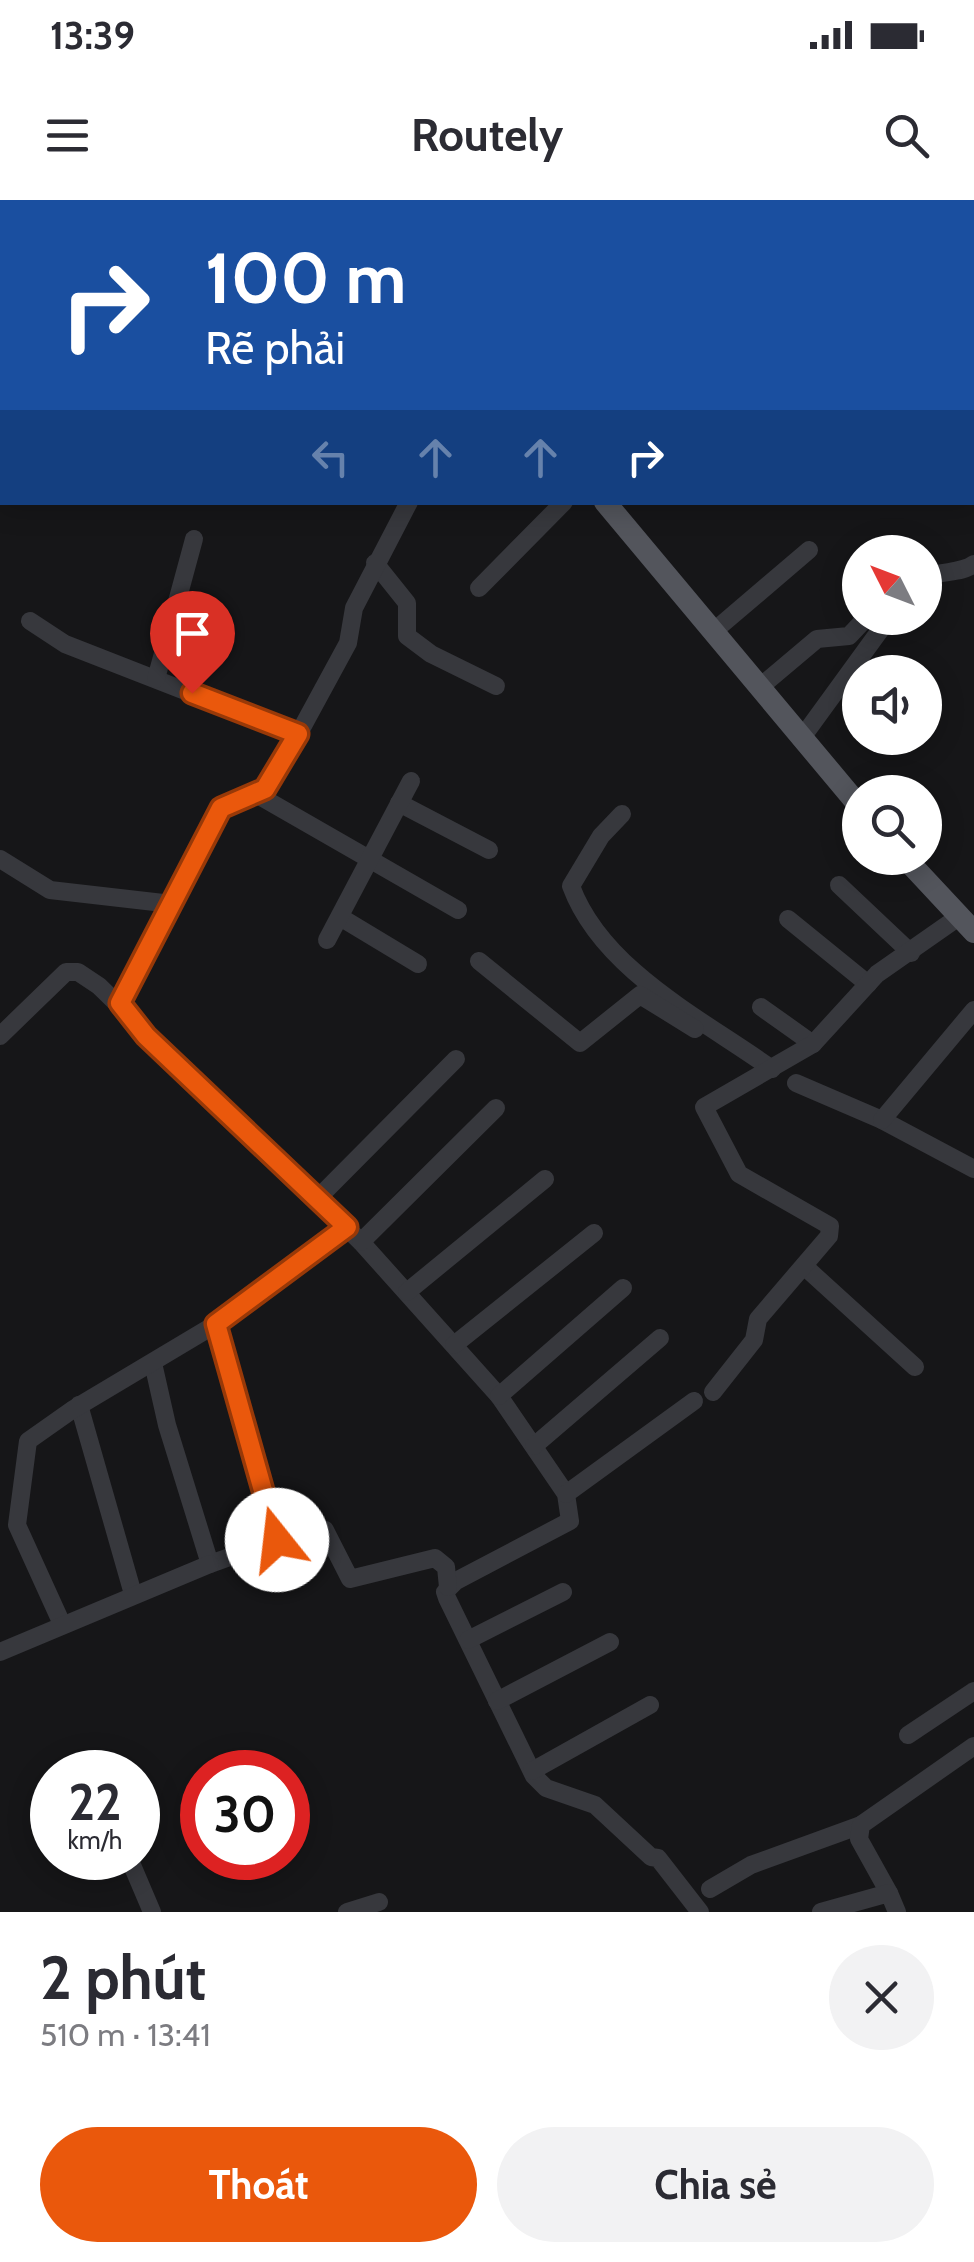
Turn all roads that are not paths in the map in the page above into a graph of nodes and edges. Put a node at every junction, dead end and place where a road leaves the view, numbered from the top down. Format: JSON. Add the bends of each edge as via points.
{"nodes":[{"id":1,"x":407,"y":505,"type":"edge"},
{"id":2,"x":561,"y":505,"type":"edge"},
{"id":3,"x":612,"y":505,"type":"edge"},
{"id":4,"x":194,"y":539,"type":"dead end"},
{"id":5,"x":808,"y":550,"type":"dead end"},
{"id":6,"x":375,"y":563,"type":"junction"},
{"id":7,"x":974,"y":564,"type":"edge"},
{"id":8,"x":942,"y":572,"type":"edge"},
{"id":9,"x":479,"y":588,"type":"dead end"},
{"id":10,"x":30,"y":621,"type":"dead end"},
{"id":11,"x":714,"y":631,"type":"junction"},
{"id":12,"x":850,"y":635,"type":"edge"},
{"id":13,"x":877,"y":635,"type":"edge"},
{"id":14,"x":156,"y":679,"type":"junction"},
{"id":15,"x":496,"y":686,"type":"dead end"},
{"id":16,"x":760,"y":687,"type":"junction"},
{"id":17,"x":298,"y":734,"type":"junction"},
{"id":18,"x":801,"y":739,"type":"junction"},
{"id":19,"x":411,"y":781,"type":"dead end"},
{"id":20,"x":842,"y":787,"type":"edge"},
{"id":21,"x":256,"y":794,"type":"junction"},
{"id":22,"x":399,"y":803,"type":"junction"},
{"id":23,"x":622,"y":814,"type":"dead end"},
{"id":24,"x":489,"y":850,"type":"dead end"},
{"id":25,"x":0,"y":859,"type":"edge"},
{"id":26,"x":369,"y":861,"type":"junction"},
{"id":27,"x":921,"y":875,"type":"edge"},
{"id":28,"x":839,"y":885,"type":"dead end"},
{"id":29,"x":172,"y":904,"type":"junction"},
{"id":30,"x":458,"y":910,"type":"dead end"},
{"id":31,"x":340,"y":917,"type":"junction"},
{"id":32,"x":788,"y":919,"type":"dead end"},
{"id":33,"x":967,"y":924,"type":"edge"},
{"id":34,"x":328,"y":940,"type":"dead end"},
{"id":35,"x":910,"y":953,"type":"junction"},
{"id":36,"x":479,"y":961,"type":"dead end"},
{"id":37,"x":418,"y":964,"type":"dead end"},
{"id":38,"x":868,"y":984,"type":"junction"},
{"id":39,"x":120,"y":1003,"type":"junction"},
{"id":40,"x":761,"y":1008,"type":"dead end"},
{"id":41,"x":974,"y":1010,"type":"edge"},
{"id":42,"x":0,"y":1036,"type":"edge"},
{"id":43,"x":813,"y":1044,"type":"junction"},
{"id":44,"x":456,"y":1059,"type":"dead end"},
{"id":45,"x":767,"y":1072,"type":"junction"},
{"id":46,"x":796,"y":1083,"type":"dead end"},
{"id":47,"x":496,"y":1108,"type":"dead end"},
{"id":48,"x":882,"y":1120,"type":"junction"},
{"id":49,"x":974,"y":1169,"type":"edge"},
{"id":50,"x":546,"y":1179,"type":"dead end"},
{"id":51,"x":318,"y":1198,"type":"junction"},
{"id":52,"x":347,"y":1227,"type":"junction"},
{"id":53,"x":594,"y":1233,"type":"dead end"},
{"id":54,"x":361,"y":1242,"type":"junction"},
{"id":55,"x":804,"y":1266,"type":"junction"},
{"id":56,"x":623,"y":1288,"type":"dead end"},
{"id":57,"x":407,"y":1292,"type":"junction"},
{"id":58,"x":216,"y":1324,"type":"junction"},
{"id":59,"x":660,"y":1338,"type":"dead end"},
{"id":60,"x":454,"y":1345,"type":"junction"},
{"id":61,"x":153,"y":1362,"type":"junction"},
{"id":62,"x":915,"y":1368,"type":"dead end"},
{"id":63,"x":713,"y":1392,"type":"dead end"},
{"id":64,"x":499,"y":1396,"type":"junction"},
{"id":65,"x":694,"y":1401,"type":"dead end"},
{"id":66,"x":79,"y":1405,"type":"junction"},
{"id":67,"x":534,"y":1446,"type":"junction"},
{"id":68,"x":566,"y":1494,"type":"junction"},
{"id":69,"x":277,"y":1540,"type":"junction"},
{"id":70,"x":210,"y":1564,"type":"junction"},
{"id":71,"x":448,"y":1587,"type":"junction"},
{"id":72,"x":562,"y":1592,"type":"dead end"},
{"id":73,"x":132,"y":1594,"type":"junction"},
{"id":74,"x":62,"y":1624,"type":"junction"},
{"id":75,"x":468,"y":1640,"type":"junction"},
{"id":76,"x":610,"y":1642,"type":"dead end"},
{"id":77,"x":0,"y":1652,"type":"edge"},
{"id":78,"x":974,"y":1691,"type":"edge"},
{"id":79,"x":498,"y":1701,"type":"junction"},
{"id":80,"x":650,"y":1705,"type":"dead end"},
{"id":81,"x":908,"y":1735,"type":"dead end"},
{"id":82,"x":974,"y":1746,"type":"edge"},
{"id":83,"x":532,"y":1771,"type":"junction"},
{"id":84,"x":860,"y":1825,"type":"junction"},
{"id":85,"x":138,"y":1880,"type":"edge"},
{"id":86,"x":710,"y":1888,"type":"dead end"},
{"id":87,"x":889,"y":1893,"type":"junction"},
{"id":88,"x":378,"y":1902,"type":"dead end"},
{"id":89,"x":152,"y":1912,"type":"edge"},
{"id":90,"x":347,"y":1912,"type":"edge"},
{"id":91,"x":700,"y":1912,"type":"edge"},
{"id":92,"x":821,"y":1912,"type":"edge"},
{"id":93,"x":897,"y":1912,"type":"edge"}],
"edges":[{"from":1,"to":6,"type":"street"},
{"from":2,"to":9,"type":"street"},
{"from":3,"to":11,"type":"main road"},
{"from":4,"to":14,"type":"street"},
{"from":5,"to":11,"type":"street"},
{"from":6,"to":15,"type":"street","via":[[406,603],[408,636]]},
{"from":6,"to":17,"type":"street","via":[[354,608],[348,642]]},
{"from":7,"to":8,"type":"street"},
{"from":10,"to":14,"type":"street","via":[[65,644]]},
{"from":11,"to":16,"type":"main road"},
{"from":12,"to":16,"type":"street","via":[[817,639]]},
{"from":13,"to":18,"type":"street"},
{"from":14,"to":17,"type":"street"},
{"from":16,"to":18,"type":"main road"},
{"from":17,"to":21,"type":"street"},
{"from":18,"to":20,"type":"main road"},
{"from":19,"to":22,"type":"street"},
{"from":21,"to":26,"type":"street"},
{"from":21,"to":29,"type":"street","via":[[221,808]]},
{"from":22,"to":24,"type":"street"},
{"from":22,"to":26,"type":"street"},
{"from":23,"to":45,"type":"street","via":[[571,886],[583,919]]},
{"from":25,"to":29,"type":"street","via":[[50,890]]},
{"from":26,"to":30,"type":"street"},
{"from":26,"to":31,"type":"street"},
{"from":27,"to":33,"type":"main road"},
{"from":28,"to":35,"type":"street"},
{"from":29,"to":39,"type":"street"},
{"from":31,"to":34,"type":"street"},
{"from":31,"to":37,"type":"street"},
{"from":32,"to":38,"type":"street"},
{"from":33,"to":35,"type":"street"},
{"from":35,"to":38,"type":"street"},
{"from":36,"to":45,"type":"street","via":[[580,1044],[640,996]]},
{"from":38,"to":43,"type":"street"},
{"from":39,"to":42,"type":"street","via":[[78,972],[66,972]]},
{"from":39,"to":51,"type":"street","via":[[146,1036]]},
{"from":40,"to":43,"type":"street"},
{"from":41,"to":48,"type":"street"},
{"from":43,"to":45,"type":"street"},
{"from":44,"to":51,"type":"street"},
{"from":45,"to":55,"type":"street","via":[[704,1107],[740,1174],[830,1226]]},
{"from":46,"to":48,"type":"street"},
{"from":47,"to":54,"type":"street"},
{"from":48,"to":49,"type":"street"},
{"from":50,"to":57,"type":"street"},
{"from":51,"to":52,"type":"street"},
{"from":52,"to":54,"type":"street"},
{"from":52,"to":58,"type":"street"},
{"from":53,"to":60,"type":"street"},
{"from":54,"to":57,"type":"street"},
{"from":55,"to":62,"type":"street"},
{"from":55,"to":63,"type":"street","via":[[758,1319],[754,1340]]},
{"from":56,"to":64,"type":"street"},
{"from":57,"to":60,"type":"street"},
{"from":58,"to":61,"type":"street"},
{"from":58,"to":69,"type":"street"},
{"from":59,"to":67,"type":"street"},
{"from":60,"to":64,"type":"street"},
{"from":61,"to":66,"type":"street"},
{"from":61,"to":70,"type":"street"},
{"from":64,"to":67,"type":"street"},
{"from":65,"to":68,"type":"street"},
{"from":66,"to":73,"type":"street"},
{"from":66,"to":74,"type":"street","via":[[28,1441],[17,1504],[17,1525]]},
{"from":67,"to":68,"type":"street"},
{"from":68,"to":71,"type":"street","via":[[570,1520],[560,1529]]},
{"from":69,"to":70,"type":"street"},
{"from":69,"to":71,"type":"street","via":[[325,1530],[350,1578],[436,1558],[446,1567]]},
{"from":70,"to":73,"type":"street"},
{"from":71,"to":75,"type":"street"},
{"from":72,"to":75,"type":"street"},
{"from":73,"to":74,"type":"street"},
{"from":74,"to":77,"type":"street"},
{"from":75,"to":79,"type":"street"},
{"from":76,"to":79,"type":"street"},
{"from":78,"to":81,"type":"street"},
{"from":79,"to":83,"type":"street"},
{"from":80,"to":83,"type":"street"},
{"from":82,"to":84,"type":"street"},
{"from":83,"to":91,"type":"street","via":[[546,1788],[595,1805],[658,1858]]},
{"from":84,"to":86,"type":"street","via":[[751,1865]]},
{"from":84,"to":87,"type":"street","via":[[860,1839]]},
{"from":85,"to":89,"type":"street"},
{"from":87,"to":92,"type":"street"},
{"from":87,"to":93,"type":"street"},
{"from":88,"to":90,"type":"street"}]}
